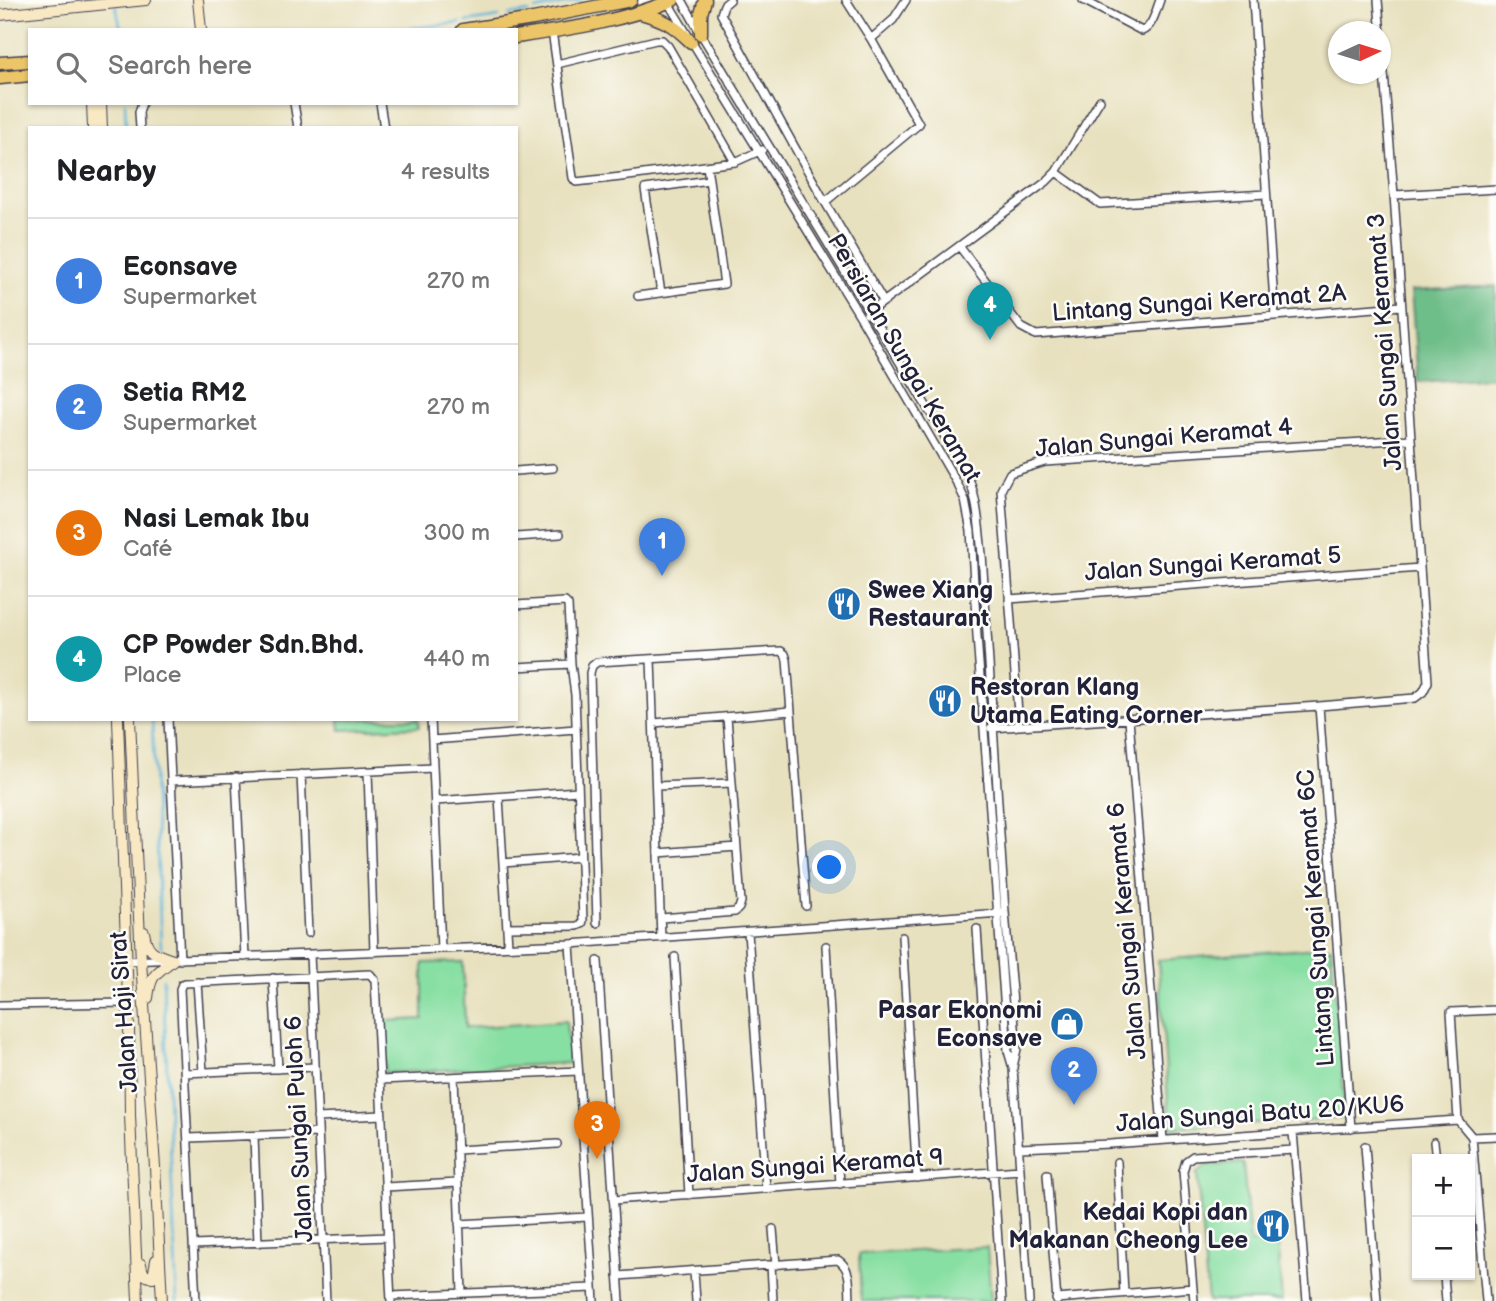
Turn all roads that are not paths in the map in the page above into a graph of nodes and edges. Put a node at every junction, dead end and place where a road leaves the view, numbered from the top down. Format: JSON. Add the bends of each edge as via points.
{"nodes":[{"id":1,"x":146,"y":0,"type":"edge"},
{"id":2,"x":198,"y":0,"type":"edge"},
{"id":3,"x":631,"y":0,"type":"edge"},
{"id":4,"x":682,"y":0,"type":"edge"},
{"id":5,"x":705,"y":0,"type":"edge"},
{"id":6,"x":730,"y":0,"type":"edge"},
{"id":7,"x":846,"y":0,"type":"edge"},
{"id":8,"x":906,"y":0,"type":"edge"},
{"id":9,"x":1083,"y":0,"type":"edge"},
{"id":10,"x":1160,"y":0,"type":"edge"},
{"id":11,"x":1253,"y":0,"type":"edge"},
{"id":12,"x":1378,"y":0,"type":"edge"},
{"id":13,"x":669,"y":1,"type":"edge"},
{"id":14,"x":641,"y":12,"type":"junction"},
{"id":15,"x":0,"y":15,"type":"edge"},
{"id":16,"x":201,"y":28,"type":"edge"},
{"id":17,"x":476,"y":28,"type":"edge"},
{"id":18,"x":552,"y":31,"type":"junction"},
{"id":19,"x":518,"y":37,"type":"edge"},
{"id":20,"x":696,"y":38,"type":"junction"},
{"id":21,"x":871,"y":39,"type":"junction"},
{"id":22,"x":28,"y":61,"type":"edge"},
{"id":23,"x":0,"y":63,"type":"edge"},
{"id":24,"x":557,"y":64,"type":"junction"},
{"id":25,"x":28,"y":75,"type":"edge"},
{"id":26,"x":0,"y":78,"type":"edge"},
{"id":27,"x":1100,"y":100,"type":"dead end"},
{"id":28,"x":92,"y":105,"type":"edge"},
{"id":29,"x":101,"y":105,"type":"edge"},
{"id":30,"x":141,"y":105,"type":"edge"},
{"id":31,"x":294,"y":105,"type":"edge"},
{"id":32,"x":380,"y":105,"type":"edge"},
{"id":33,"x":93,"y":126,"type":"edge"},
{"id":34,"x":102,"y":126,"type":"edge"},
{"id":35,"x":140,"y":126,"type":"edge"},
{"id":36,"x":298,"y":126,"type":"edge"},
{"id":37,"x":384,"y":126,"type":"edge"},
{"id":38,"x":769,"y":146,"type":"junction"},
{"id":39,"x":759,"y":152,"type":"junction"},
{"id":40,"x":736,"y":162,"type":"junction"},
{"id":41,"x":707,"y":166,"type":"junction"},
{"id":42,"x":1056,"y":172,"type":"junction"},
{"id":43,"x":709,"y":180,"type":"junction"},
{"id":44,"x":1496,"y":189,"type":"edge"},
{"id":45,"x":1266,"y":194,"type":"junction"},
{"id":46,"x":1394,"y":195,"type":"junction"},
{"id":47,"x":825,"y":202,"type":"junction"},
{"id":48,"x":959,"y":246,"type":"junction"},
{"id":49,"x":661,"y":293,"type":"junction"},
{"id":50,"x":638,"y":296,"type":"dead end"},
{"id":51,"x":883,"y":301,"type":"junction"},
{"id":52,"x":1401,"y":306,"type":"junction"},
{"id":53,"x":870,"y":312,"type":"junction"},
{"id":54,"x":1275,"y":316,"type":"junction"},
{"id":55,"x":861,"y":318,"type":"junction"},
{"id":56,"x":1410,"y":439,"type":"junction"},
{"id":57,"x":553,"y":468,"type":"dead end"},
{"id":58,"x":518,"y":471,"type":"edge"},
{"id":59,"x":560,"y":534,"type":"dead end"},
{"id":60,"x":518,"y":537,"type":"edge"},
{"id":61,"x":1420,"y":568,"type":"junction"},
{"id":62,"x":1009,"y":599,"type":"junction"},
{"id":63,"x":518,"y":605,"type":"edge"},
{"id":64,"x":652,"y":659,"type":"junction"},
{"id":65,"x":570,"y":664,"type":"junction"},
{"id":66,"x":518,"y":667,"type":"edge"},
{"id":67,"x":1320,"y":706,"type":"junction"},
{"id":68,"x":791,"y":711,"type":"junction"},
{"id":69,"x":727,"y":716,"type":"junction"},
{"id":70,"x":1129,"y":719,"type":"junction"},
{"id":71,"x":118,"y":721,"type":"edge"},
{"id":72,"x":130,"y":721,"type":"edge"},
{"id":73,"x":168,"y":721,"type":"edge"},
{"id":74,"x":431,"y":721,"type":"edge"},
{"id":75,"x":654,"y":723,"type":"junction"},
{"id":76,"x":1019,"y":726,"type":"junction"},
{"id":77,"x":993,"y":728,"type":"junction"},
{"id":78,"x":576,"y":729,"type":"junction"},
{"id":79,"x":984,"y":729,"type":"junction"},
{"id":80,"x":432,"y":740,"type":"junction"},
{"id":81,"x":433,"y":768,"type":"junction"},
{"id":82,"x":368,"y":771,"type":"junction"},
{"id":83,"x":301,"y":774,"type":"junction"},
{"id":84,"x":236,"y":777,"type":"junction"},
{"id":85,"x":171,"y":781,"type":"junction"},
{"id":86,"x":732,"y":783,"type":"junction"},
{"id":87,"x":656,"y":786,"type":"junction"},
{"id":88,"x":578,"y":791,"type":"junction"},
{"id":89,"x":499,"y":797,"type":"junction"},
{"id":90,"x":435,"y":801,"type":"junction"},
{"id":91,"x":737,"y":847,"type":"junction"},
{"id":92,"x":658,"y":853,"type":"junction"},
{"id":93,"x":580,"y":857,"type":"junction"},
{"id":94,"x":136,"y":861,"type":"junction"},
{"id":95,"x":503,"y":863,"type":"junction"},
{"id":96,"x":806,"y":906,"type":"dead end"},
{"id":97,"x":1001,"y":913,"type":"junction"},
{"id":98,"x":661,"y":918,"type":"junction"},
{"id":99,"x":597,"y":923,"type":"dead end"},
{"id":100,"x":507,"y":927,"type":"junction"},
{"id":101,"x":977,"y":929,"type":"dead end"},
{"id":102,"x":748,"y":932,"type":"junction"},
{"id":103,"x":308,"y":933,"type":"dead end"},
{"id":104,"x":902,"y":937,"type":"dead end"},
{"id":105,"x":661,"y":938,"type":"junction"},
{"id":106,"x":569,"y":944,"type":"junction"},
{"id":107,"x":508,"y":946,"type":"junction"},
{"id":108,"x":826,"y":946,"type":"dead end"},
{"id":109,"x":442,"y":949,"type":"junction"},
{"id":110,"x":374,"y":952,"type":"junction"},
{"id":111,"x":310,"y":955,"type":"junction"},
{"id":112,"x":244,"y":957,"type":"junction"},
{"id":113,"x":675,"y":957,"type":"dead end"},
{"id":114,"x":176,"y":960,"type":"junction"},
{"id":115,"x":126,"y":961,"type":"junction"},
{"id":116,"x":141,"y":961,"type":"junction"},
{"id":117,"x":598,"y":961,"type":"dead end"},
{"id":118,"x":311,"y":977,"type":"junction"},
{"id":119,"x":273,"y":978,"type":"junction"},
{"id":120,"x":197,"y":982,"type":"junction"},
{"id":121,"x":128,"y":1003,"type":"junction"},
{"id":122,"x":0,"y":1005,"type":"edge"},
{"id":123,"x":1496,"y":1010,"type":"edge"},
{"id":124,"x":147,"y":1052,"type":"junction"},
{"id":125,"x":315,"y":1067,"type":"junction"},
{"id":126,"x":278,"y":1069,"type":"junction"},
{"id":127,"x":578,"y":1071,"type":"junction"},
{"id":128,"x":203,"y":1072,"type":"junction"},
{"id":129,"x":185,"y":1073,"type":"junction"},
{"id":130,"x":454,"y":1077,"type":"junction"},
{"id":131,"x":380,"y":1080,"type":"junction"},
{"id":132,"x":382,"y":1115,"type":"junction"},
{"id":133,"x":317,"y":1118,"type":"junction"},
{"id":134,"x":1458,"y":1120,"type":"junction"},
{"id":135,"x":1351,"y":1128,"type":"junction"},
{"id":136,"x":1293,"y":1132,"type":"junction"},
{"id":137,"x":318,"y":1133,"type":"junction"},
{"id":138,"x":254,"y":1136,"type":"junction"},
{"id":139,"x":1496,"y":1136,"type":"edge"},
{"id":140,"x":1472,"y":1137,"type":"junction"},
{"id":141,"x":189,"y":1138,"type":"junction"},
{"id":142,"x":1163,"y":1140,"type":"junction"},
{"id":143,"x":1434,"y":1142,"type":"dead end"},
{"id":144,"x":557,"y":1144,"type":"dead end"},
{"id":145,"x":1366,"y":1146,"type":"dead end"},
{"id":146,"x":1019,"y":1148,"type":"junction"},
{"id":147,"x":457,"y":1150,"type":"junction"},
{"id":148,"x":1294,"y":1150,"type":"junction"},
{"id":149,"x":1435,"y":1154,"type":"edge"},
{"id":150,"x":1117,"y":1162,"type":"dead end"},
{"id":151,"x":1020,"y":1170,"type":"junction"},
{"id":152,"x":993,"y":1172,"type":"junction"},
{"id":153,"x":1048,"y":1174,"type":"dead end"},
{"id":154,"x":917,"y":1178,"type":"junction"},
{"id":155,"x":458,"y":1183,"type":"junction"},
{"id":156,"x":840,"y":1184,"type":"junction"},
{"id":157,"x":385,"y":1187,"type":"junction"},
{"id":158,"x":766,"y":1189,"type":"junction"},
{"id":159,"x":689,"y":1195,"type":"junction"},
{"id":160,"x":613,"y":1200,"type":"junction"},
{"id":161,"x":589,"y":1216,"type":"junction"},
{"id":162,"x":460,"y":1224,"type":"junction"},
{"id":163,"x":158,"y":1225,"type":"junction"},
{"id":164,"x":136,"y":1229,"type":"junction"},
{"id":165,"x":773,"y":1229,"type":"dead end"},
{"id":166,"x":388,"y":1237,"type":"junction"},
{"id":167,"x":323,"y":1241,"type":"junction"},
{"id":168,"x":258,"y":1242,"type":"junction"},
{"id":169,"x":194,"y":1245,"type":"junction"},
{"id":170,"x":773,"y":1265,"type":"junction"},
{"id":171,"x":694,"y":1271,"type":"junction"},
{"id":172,"x":618,"y":1276,"type":"junction"},
{"id":173,"x":1444,"y":1280,"type":"edge"},
{"id":174,"x":593,"y":1288,"type":"junction"},
{"id":175,"x":1193,"y":1288,"type":"junction"},
{"id":176,"x":462,"y":1293,"type":"junction"},
{"id":177,"x":1124,"y":1293,"type":"junction"},
{"id":178,"x":485,"y":1297,"type":"edge"},
{"id":179,"x":391,"y":1298,"type":"edge"},
{"id":180,"x":1057,"y":1300,"type":"edge"},
{"id":181,"x":138,"y":1301,"type":"edge"},
{"id":182,"x":162,"y":1301,"type":"edge"},
{"id":183,"x":196,"y":1301,"type":"edge"},
{"id":184,"x":326,"y":1301,"type":"edge"},
{"id":185,"x":594,"y":1301,"type":"edge"},
{"id":186,"x":620,"y":1301,"type":"edge"},
{"id":187,"x":696,"y":1301,"type":"edge"},
{"id":188,"x":774,"y":1301,"type":"edge"},
{"id":189,"x":850,"y":1301,"type":"edge"},
{"id":190,"x":1002,"y":1301,"type":"edge"},
{"id":191,"x":1029,"y":1301,"type":"edge"},
{"id":192,"x":1194,"y":1301,"type":"edge"},
{"id":193,"x":1307,"y":1301,"type":"edge"},
{"id":194,"x":1377,"y":1301,"type":"edge"},
{"id":195,"x":1446,"y":1301,"type":"edge"},
{"id":196,"x":1486,"y":1301,"type":"edge"}],
"edges":[{"from":1,"to":15,"type":"main road"},
{"from":2,"to":16,"type":"main road"},
{"from":3,"to":17,"type":"highway"},
{"from":4,"to":20,"type":"street","name":"Persiaran Sungai Keramat"},
{"from":5,"to":20,"type":"highway"},
{"from":6,"to":47,"type":"street","via":[[721,14]]},
{"from":7,"to":21,"type":"street"},
{"from":8,"to":21,"type":"street","via":[[893,20]]},
{"from":9,"to":10,"type":"street","via":[[1143,31],[1150,27]]},
{"from":11,"to":45,"type":"street"},
{"from":12,"to":46,"type":"street","name":"Jalan Sungai Keramat 3"},
{"from":13,"to":14,"type":"highway"},
{"from":13,"to":20,"type":"street","name":"Persiaran Sungai Keramat"},
{"from":14,"to":18,"type":"highway"},
{"from":14,"to":20,"type":"highway"},
{"from":18,"to":19,"type":"highway"},
{"from":18,"to":24,"type":"street"},
{"from":20,"to":38,"type":"street","name":"Persiaran Sungai Keramat"},
{"from":20,"to":39,"type":"street","name":"Persiaran Sungai Keramat"},
{"from":21,"to":47,"type":"street","via":[[919,124]]},
{"from":22,"to":23,"type":"highway"},
{"from":24,"to":40,"type":"street","via":[[662,40]]},
{"from":24,"to":41,"type":"street","via":[[576,182]]},
{"from":25,"to":26,"type":"highway"},
{"from":27,"to":42,"type":"street"},
{"from":28,"to":33,"type":"main road"},
{"from":29,"to":34,"type":"main road"},
{"from":30,"to":35,"type":"street"},
{"from":31,"to":36,"type":"street"},
{"from":32,"to":37,"type":"street"},
{"from":38,"to":39,"type":"street"},
{"from":38,"to":53,"type":"street","name":"Persiaran Sungai Keramat"},
{"from":39,"to":40,"type":"street"},
{"from":39,"to":55,"type":"street","name":"Persiaran Sungai Keramat"},
{"from":40,"to":41,"type":"street"},
{"from":41,"to":43,"type":"street"},
{"from":42,"to":45,"type":"street","via":[[1100,204]]},
{"from":42,"to":48,"type":"street"},
{"from":43,"to":49,"type":"street","via":[[723,284]]},
{"from":43,"to":49,"type":"street","via":[[645,190]]},
{"from":44,"to":46,"type":"street"},
{"from":45,"to":54,"type":"street"},
{"from":46,"to":52,"type":"street","name":"Jalan Sungai Keramat 3"},
{"from":47,"to":51,"type":"street"},
{"from":48,"to":51,"type":"street"},
{"from":48,"to":54,"type":"street","name":"Lintang Sungai Keramat 2A","via":[[1021,327],[1036,335]]},
{"from":49,"to":50,"type":"street"},
{"from":51,"to":53,"type":"street"},
{"from":52,"to":54,"type":"street","name":"Lintang Sungai Keramat 2A"},
{"from":52,"to":56,"type":"street","name":"Jalan Sungai Keramat 3"},
{"from":53,"to":55,"type":"street"},
{"from":53,"to":77,"type":"street","name":"Persiaran Sungai Keramat","via":[[961,463],[973,491],[981,544]]},
{"from":55,"to":79,"type":"street","name":"Persiaran Sungai Keramat","via":[[965,500]]},
{"from":56,"to":61,"type":"street","name":"Jalan Sungai Keramat 3"},
{"from":56,"to":62,"type":"street","name":"Jalan Sungai Keramat 4","via":[[1045,462],[1010,473],[1001,490]]},
{"from":57,"to":58,"type":"street"},
{"from":59,"to":60,"type":"street"},
{"from":61,"to":62,"type":"street","name":"Jalan Sungai Keramat 5"},
{"from":61,"to":67,"type":"street","name":"Jalan Sungai Keramat 3","via":[[1429,682],[1423,692],[1415,698]]},
{"from":62,"to":76,"type":"street","name":"Jalan Sungai Keramat 4"},
{"from":63,"to":65,"type":"street","via":[[566,603]]},
{"from":64,"to":68,"type":"street","via":[[781,651],[787,660]]},
{"from":64,"to":75,"type":"street"},
{"from":64,"to":99,"type":"street","via":[[597,662],[590,673]]},
{"from":65,"to":66,"type":"street"},
{"from":65,"to":78,"type":"street"},
{"from":67,"to":70,"type":"street"},
{"from":67,"to":135,"type":"street","name":"Lintang Sungai Keramat 6C"},
{"from":68,"to":69,"type":"street"},
{"from":68,"to":96,"type":"street"},
{"from":69,"to":75,"type":"street"},
{"from":69,"to":86,"type":"street"},
{"from":70,"to":76,"type":"street"},
{"from":70,"to":142,"type":"street","name":"Jalan Sungai Keramat 6"},
{"from":71,"to":115,"type":"main road","name":"Jalan Haji Sirat"},
{"from":72,"to":94,"type":"main road","name":"Jalan Haji Sirat"},
{"from":73,"to":85,"type":"street"},
{"from":74,"to":80,"type":"street"},
{"from":75,"to":87,"type":"street"},
{"from":76,"to":77,"type":"street"},
{"from":77,"to":79,"type":"street"},
{"from":77,"to":97,"type":"street","name":"Persiaran Sungai Keramat"},
{"from":78,"to":80,"type":"street"},
{"from":78,"to":88,"type":"street"},
{"from":79,"to":97,"type":"street","name":"Persiaran Sungai Keramat"},
{"from":80,"to":81,"type":"street"},
{"from":81,"to":82,"type":"street"},
{"from":81,"to":90,"type":"street"},
{"from":82,"to":83,"type":"street"},
{"from":82,"to":110,"type":"street"},
{"from":83,"to":84,"type":"street"},
{"from":83,"to":103,"type":"street"},
{"from":84,"to":85,"type":"street"},
{"from":84,"to":112,"type":"street"},
{"from":85,"to":114,"type":"street"},
{"from":86,"to":87,"type":"street"},
{"from":86,"to":91,"type":"street"},
{"from":87,"to":92,"type":"street"},
{"from":88,"to":89,"type":"street"},
{"from":88,"to":93,"type":"street"},
{"from":89,"to":90,"type":"street"},
{"from":89,"to":95,"type":"street"},
{"from":90,"to":109,"type":"street"},
{"from":91,"to":92,"type":"street"},
{"from":91,"to":98,"type":"street","via":[[741,902],[735,912]]},
{"from":92,"to":98,"type":"street"},
{"from":93,"to":95,"type":"street"},
{"from":93,"to":100,"type":"street","via":[[582,924]]},
{"from":94,"to":114,"type":"main road","via":[[148,949]]},
{"from":94,"to":116,"type":"main road","name":"Jalan Haji Sirat"},
{"from":95,"to":100,"type":"street"},
{"from":97,"to":102,"type":"street"},
{"from":97,"to":146,"type":"street","name":"Persiaran Sungai Keramat","via":[[1008,1051]]},
{"from":98,"to":105,"type":"street"},
{"from":100,"to":107,"type":"street"},
{"from":101,"to":152,"type":"street"},
{"from":102,"to":105,"type":"street"},
{"from":102,"to":158,"type":"street"},
{"from":104,"to":154,"type":"street"},
{"from":105,"to":106,"type":"street"},
{"from":106,"to":107,"type":"street"},
{"from":106,"to":127,"type":"street"},
{"from":107,"to":109,"type":"street"},
{"from":108,"to":156,"type":"street"},
{"from":109,"to":110,"type":"street"},
{"from":110,"to":111,"type":"street"},
{"from":111,"to":112,"type":"street"},
{"from":111,"to":118,"type":"street","name":"Jalan Sungai Puloh 6"},
{"from":112,"to":114,"type":"street"},
{"from":113,"to":159,"type":"street"},
{"from":114,"to":116,"type":"street"},
{"from":114,"to":124,"type":"main road","via":[[155,973],[149,983]]},
{"from":115,"to":116,"type":"street"},
{"from":115,"to":121,"type":"main road","name":"Jalan Haji Sirat"},
{"from":116,"to":124,"type":"main road","name":"Jalan Haji Sirat"},
{"from":117,"to":160,"type":"street"},
{"from":118,"to":119,"type":"street"},
{"from":118,"to":125,"type":"street","name":"Jalan Sungai Puloh 6"},
{"from":118,"to":131,"type":"street","via":[[370,974],[376,980]]},
{"from":119,"to":120,"type":"street"},
{"from":119,"to":126,"type":"street"},
{"from":120,"to":128,"type":"street"},
{"from":120,"to":129,"type":"street","via":[[182,984],[180,989]]},
{"from":121,"to":122,"type":"street"},
{"from":121,"to":164,"type":"main road","name":"Jalan Haji Sirat"},
{"from":123,"to":134,"type":"street","via":[[1451,1012]]},
{"from":124,"to":163,"type":"main road","name":"Jalan Haji Sirat"},
{"from":125,"to":126,"type":"street"},
{"from":125,"to":133,"type":"street","name":"Jalan Sungai Puloh 6"},
{"from":126,"to":128,"type":"street"},
{"from":127,"to":130,"type":"street"},
{"from":127,"to":161,"type":"street"},
{"from":128,"to":129,"type":"street"},
{"from":129,"to":141,"type":"street"},
{"from":130,"to":131,"type":"street"},
{"from":130,"to":147,"type":"street"},
{"from":131,"to":132,"type":"street"},
{"from":132,"to":133,"type":"street"},
{"from":132,"to":157,"type":"street"},
{"from":133,"to":137,"type":"street","name":"Jalan Sungai Puloh 6"},
{"from":134,"to":135,"type":"street","name":"Jalan Sungai Batu 20/KU6"},
{"from":134,"to":140,"type":"street"},
{"from":135,"to":136,"type":"street","name":"Jalan Sungai Batu 20/KU6"},
{"from":136,"to":142,"type":"street","name":"Jalan Sungai Batu 20/KU6"},
{"from":136,"to":148,"type":"street"},
{"from":137,"to":138,"type":"street"},
{"from":137,"to":167,"type":"street","name":"Jalan Sungai Puloh 6"},
{"from":138,"to":141,"type":"street"},
{"from":138,"to":168,"type":"street"},
{"from":139,"to":140,"type":"street"},
{"from":140,"to":196,"type":"street"},
{"from":141,"to":169,"type":"street"},
{"from":142,"to":146,"type":"street","name":"Jalan Sungai Batu 20/KU6"},
{"from":143,"to":149,"type":"street"},
{"from":144,"to":147,"type":"street"},
{"from":145,"to":194,"type":"street"},
{"from":146,"to":151,"type":"street","name":"Persiaran Sungai Keramat"},
{"from":147,"to":155,"type":"street"},
{"from":148,"to":175,"type":"street","via":[[1193,1156],[1186,1161],[1183,1171]]},
{"from":148,"to":193,"type":"street"},
{"from":150,"to":177,"type":"street"},
{"from":151,"to":152,"type":"street","name":"Jalan Sungai Keramat 9"},
{"from":151,"to":191,"type":"street","name":"Persiaran Sungai Keramat"},
{"from":152,"to":154,"type":"street","name":"Jalan Sungai Keramat 9"},
{"from":152,"to":190,"type":"street"},
{"from":153,"to":180,"type":"street"},
{"from":154,"to":156,"type":"street","name":"Jalan Sungai Keramat 9"},
{"from":155,"to":157,"type":"street"},
{"from":155,"to":162,"type":"street"},
{"from":156,"to":158,"type":"street","name":"Jalan Sungai Keramat 9"},
{"from":157,"to":166,"type":"street"},
{"from":158,"to":159,"type":"street","name":"Jalan Sungai Keramat 9"},
{"from":159,"to":160,"type":"street","name":"Jalan Sungai Keramat 9"},
{"from":160,"to":172,"type":"street"},
{"from":161,"to":162,"type":"street"},
{"from":161,"to":174,"type":"street"},
{"from":162,"to":176,"type":"street"},
{"from":163,"to":164,"type":"main road","via":[[155,1270],[150,1277],[141,1266]]},
{"from":163,"to":182,"type":"main road","name":"Jalan Haji Sirat"},
{"from":164,"to":181,"type":"main road","name":"Jalan Haji Sirat"},
{"from":165,"to":170,"type":"street"},
{"from":166,"to":167,"type":"street"},
{"from":166,"to":179,"type":"street"},
{"from":167,"to":168,"type":"street"},
{"from":167,"to":184,"type":"street","name":"Jalan Sungai Puloh 6"},
{"from":168,"to":169,"type":"street"},
{"from":169,"to":183,"type":"street"},
{"from":170,"to":171,"type":"street"},
{"from":170,"to":188,"type":"street"},
{"from":170,"to":189,"type":"street","via":[[838,1261],[848,1273]]},
{"from":171,"to":172,"type":"street"},
{"from":171,"to":187,"type":"street"},
{"from":172,"to":186,"type":"street"},
{"from":173,"to":195,"type":"street"},
{"from":174,"to":178,"type":"street"},
{"from":174,"to":185,"type":"street"},
{"from":175,"to":177,"type":"street"},
{"from":175,"to":192,"type":"street"},
{"from":176,"to":178,"type":"street"},
{"from":176,"to":179,"type":"street"},
{"from":177,"to":180,"type":"street"}]}
